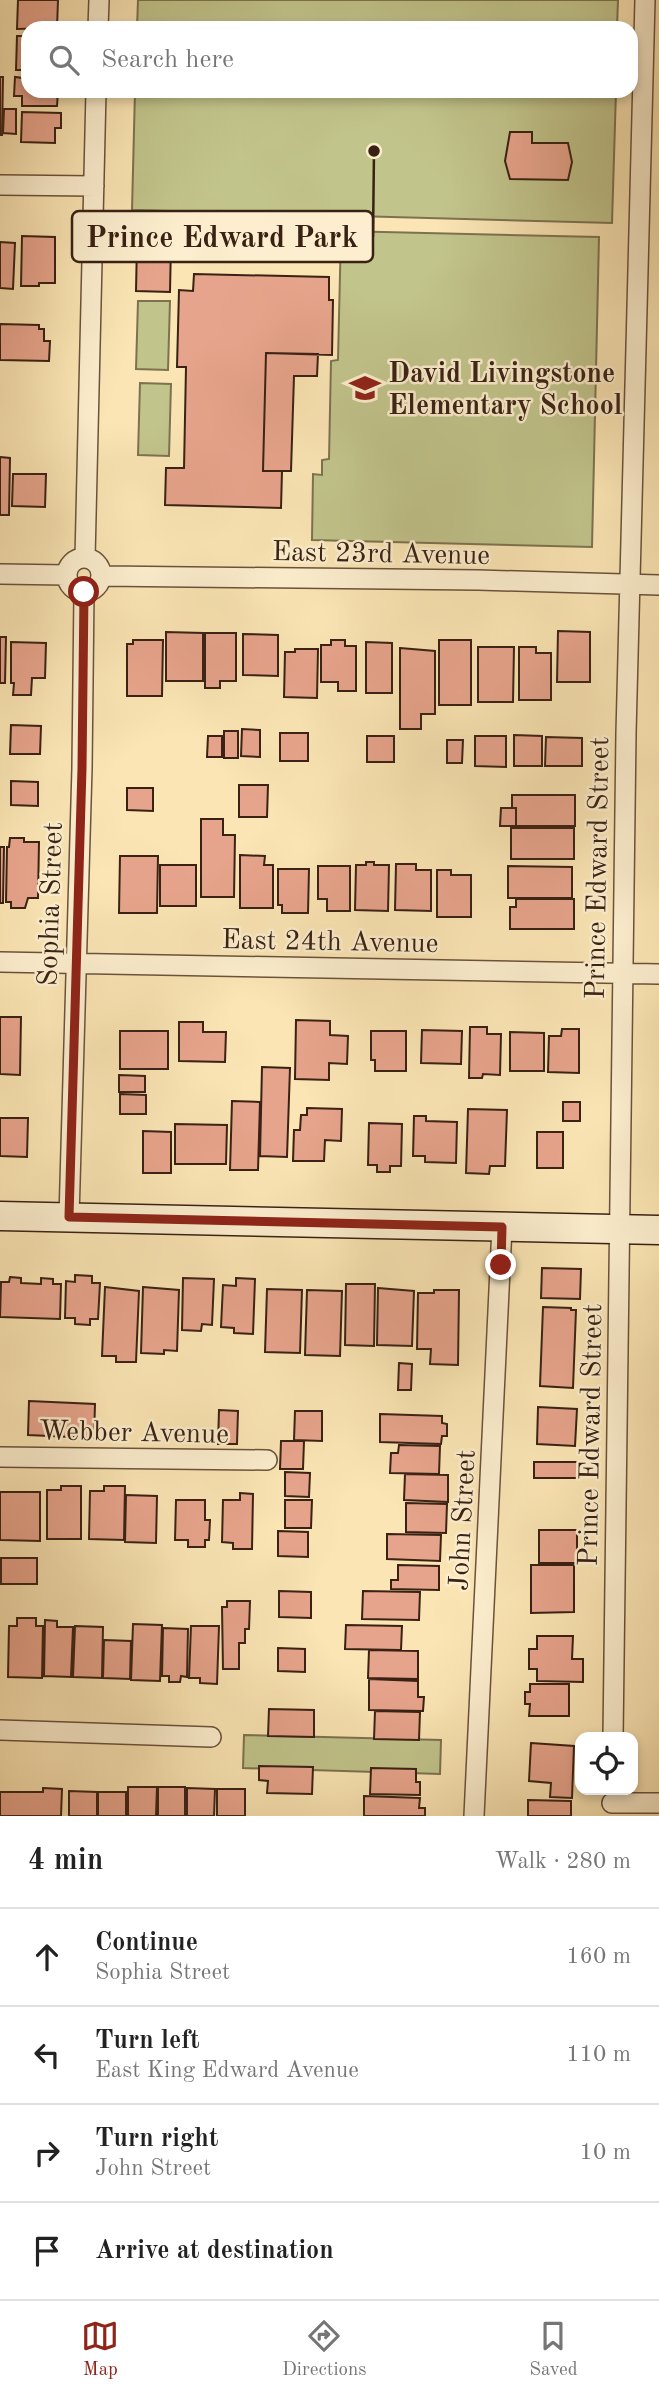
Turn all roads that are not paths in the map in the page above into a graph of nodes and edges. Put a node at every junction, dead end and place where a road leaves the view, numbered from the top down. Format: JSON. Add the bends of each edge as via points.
{"nodes":[{"id":1,"x":99,"y":0,"type":"edge"},
{"id":2,"x":645,"y":0,"type":"edge"},
{"id":3,"x":98,"y":21,"type":"edge"},
{"id":4,"x":96,"y":98,"type":"edge"},
{"id":5,"x":0,"y":185,"type":"edge"},
{"id":6,"x":94,"y":186,"type":"junction"},
{"id":7,"x":650,"y":196,"type":"edge"},
{"id":8,"x":85,"y":558,"type":"junction"},
{"id":9,"x":0,"y":574,"type":"edge"},
{"id":10,"x":67,"y":576,"type":"junction"},
{"id":11,"x":102,"y":576,"type":"junction"},
{"id":12,"x":631,"y":584,"type":"junction"},
{"id":13,"x":659,"y":585,"type":"edge"},
{"id":14,"x":84,"y":592,"type":"junction"},
{"id":15,"x":0,"y":962,"type":"edge"},
{"id":16,"x":75,"y":964,"type":"junction"},
{"id":17,"x":622,"y":973,"type":"junction"},
{"id":18,"x":659,"y":974,"type":"edge"},
{"id":19,"x":0,"y":1216,"type":"edge"},
{"id":20,"x":69,"y":1217,"type":"junction"},
{"id":21,"x":502,"y":1227,"type":"junction"},
{"id":22,"x":620,"y":1229,"type":"junction"},
{"id":23,"x":659,"y":1230,"type":"edge"},
{"id":24,"x":0,"y":1457,"type":"edge"},
{"id":25,"x":267,"y":1460,"type":"dead end"},
{"id":26,"x":0,"y":1730,"type":"edge"},
{"id":27,"x":613,"y":1732,"type":"edge"},
{"id":28,"x":211,"y":1737,"type":"dead end"},
{"id":29,"x":612,"y":1803,"type":"edge"},
{"id":30,"x":659,"y":1803,"type":"edge"},
{"id":31,"x":474,"y":1816,"type":"edge"}],
"edges":[{"from":1,"to":3,"type":"street"},
{"from":2,"to":7,"type":"street","name":"Prince Edward Street"},
{"from":4,"to":6,"type":"street"},
{"from":5,"to":6,"type":"street"},
{"from":6,"to":8,"type":"street"},
{"from":7,"to":12,"type":"street","name":"Prince Edward Street"},
{"from":8,"to":10,"type":"street","via":[[70,565]]},
{"from":8,"to":11,"type":"street","via":[[95,562]]},
{"from":9,"to":10,"type":"street"},
{"from":10,"to":14,"type":"street","via":[[74,589]]},
{"from":11,"to":12,"type":"street","name":"East 23rd Avenue"},
{"from":11,"to":14,"type":"street","via":[[94,590]]},
{"from":12,"to":13,"type":"street","name":"East 23rd Avenue"},
{"from":12,"to":17,"type":"street","name":"Prince Edward Street"},
{"from":14,"to":16,"type":"street","name":"Sophia Street"},
{"from":15,"to":16,"type":"street","name":"East 24th Avenue"},
{"from":16,"to":17,"type":"street","name":"East 24th Avenue"},
{"from":16,"to":20,"type":"street","name":"Sophia Street"},
{"from":17,"to":18,"type":"street","name":"East 24th Avenue"},
{"from":17,"to":22,"type":"street","name":"Prince Edward Street"},
{"from":19,"to":20,"type":"main road"},
{"from":20,"to":21,"type":"main road"},
{"from":21,"to":22,"type":"main road"},
{"from":21,"to":31,"type":"street","name":"John Street"},
{"from":22,"to":23,"type":"main road"},
{"from":22,"to":27,"type":"street","name":"Prince Edward Street"},
{"from":24,"to":25,"type":"street","name":"Webber Avenue"},
{"from":26,"to":28,"type":"street"},
{"from":29,"to":30,"type":"street"}]}
